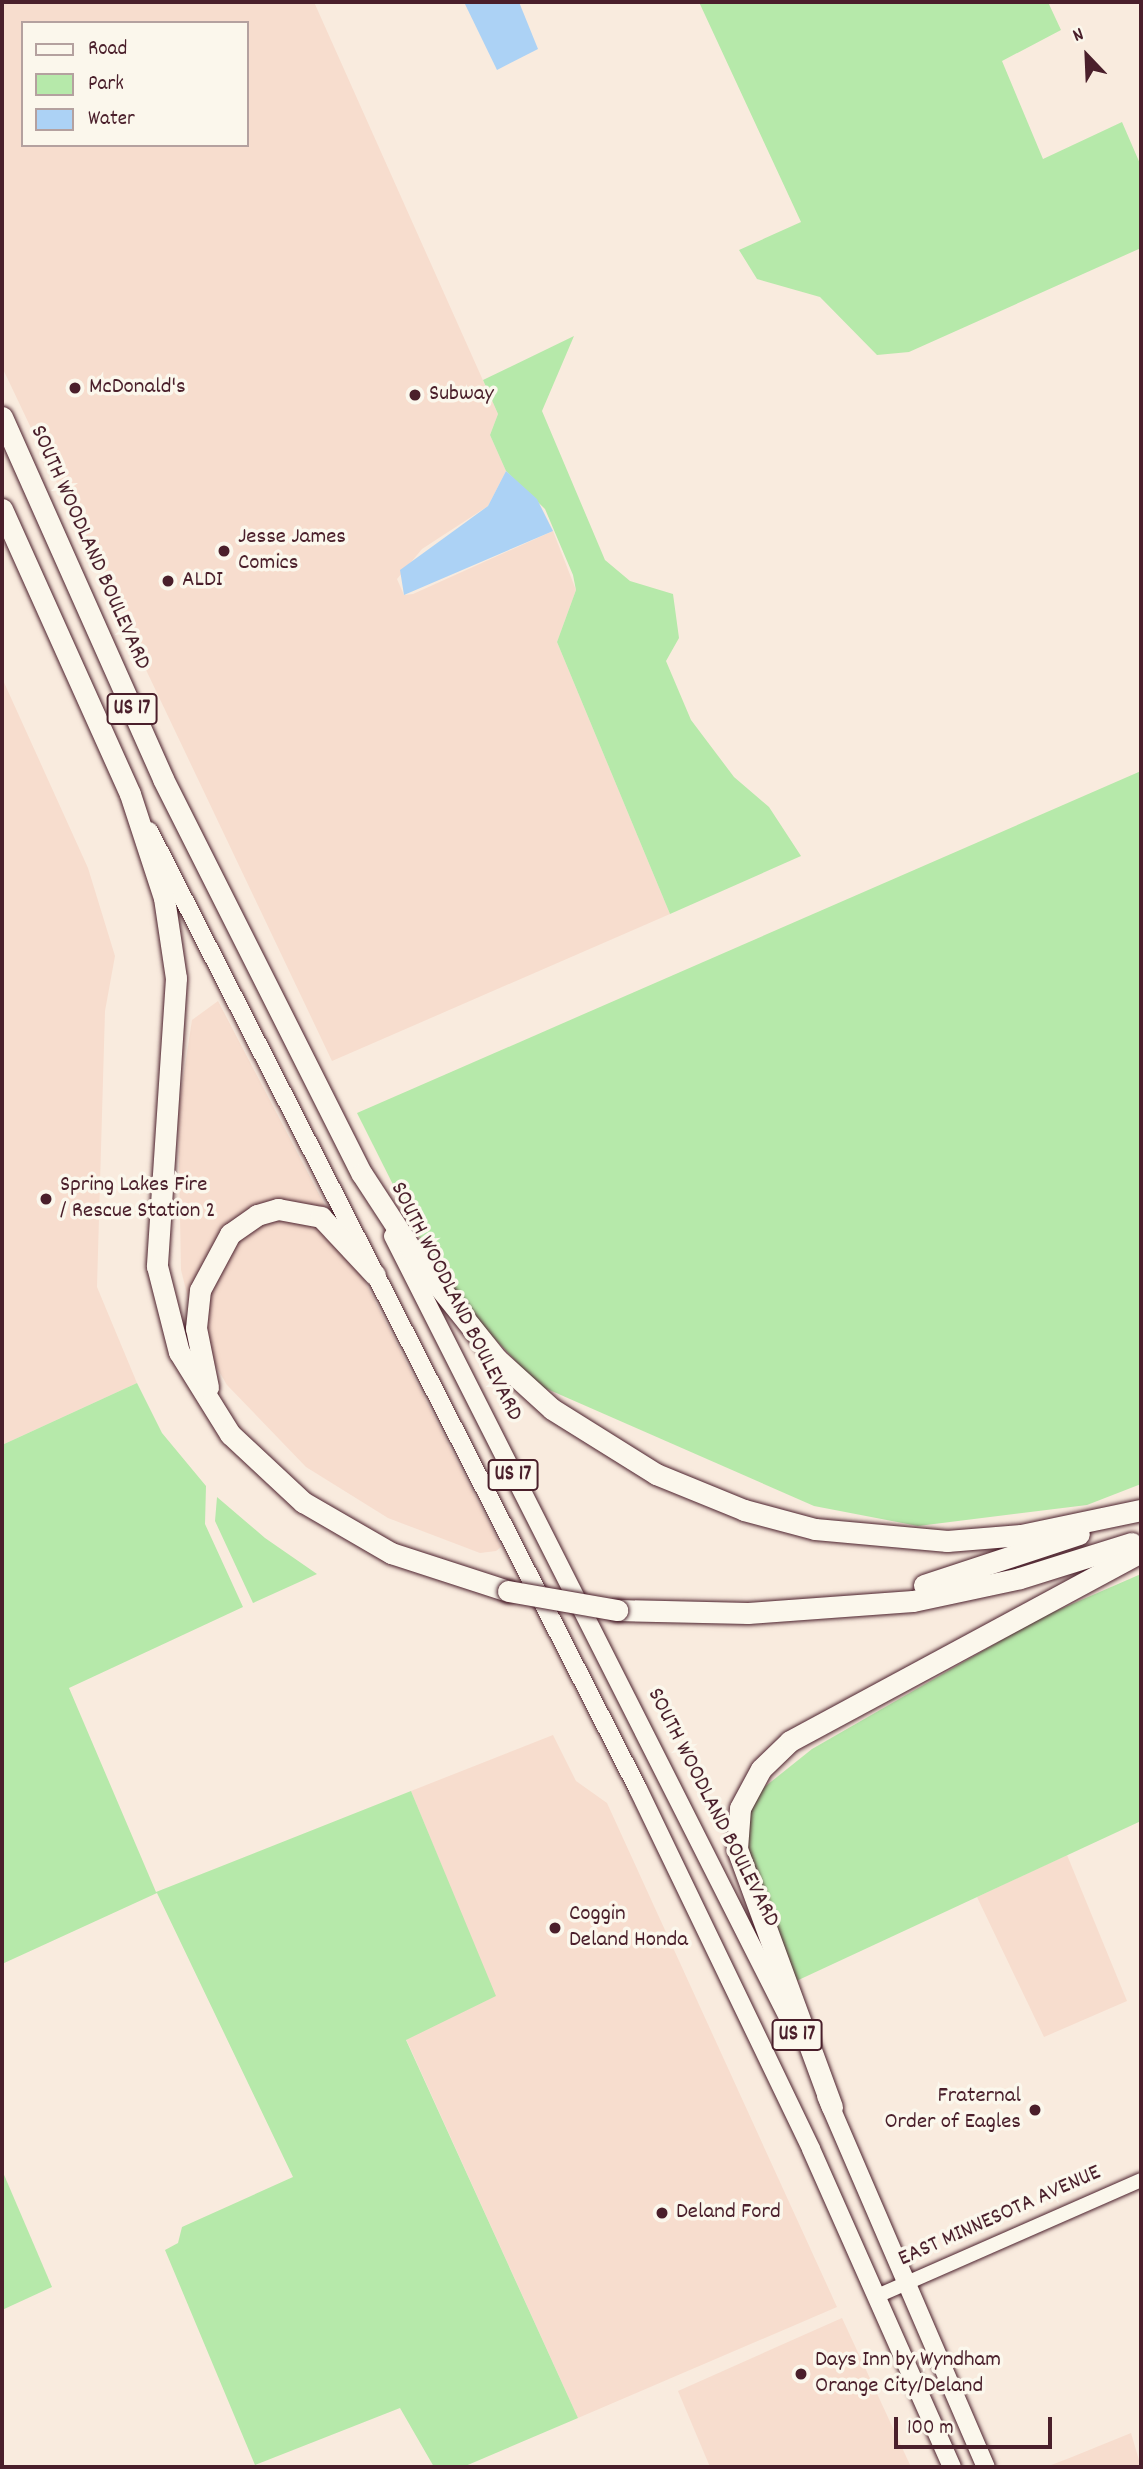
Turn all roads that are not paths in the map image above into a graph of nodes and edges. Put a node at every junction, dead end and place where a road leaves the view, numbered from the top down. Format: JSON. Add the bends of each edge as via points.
{"nodes":[{"id":1,"x":2,"y":417,"type":"edge"},
{"id":2,"x":2,"y":509,"type":"edge"},
{"id":3,"x":130,"y":793,"type":"junction"},
{"id":4,"x":362,"y":1174,"type":"junction"},
{"id":5,"x":375,"y":1275,"type":"junction"},
{"id":6,"x":230,"y":1434,"type":"junction"},
{"id":7,"x":1141,"y":1510,"type":"edge"},
{"id":8,"x":1141,"y":1540,"type":"edge"},
{"id":9,"x":1141,"y":1552,"type":"edge"},
{"id":10,"x":805,"y":1609,"type":"junction"},
{"id":11,"x":832,"y":2108,"type":"junction"},
{"id":12,"x":1141,"y":2180,"type":"edge"},
{"id":13,"x":907,"y":2282,"type":"junction"},
{"id":14,"x":877,"y":2296,"type":"junction"},
{"id":15,"x":952,"y":2467,"type":"edge"},
{"id":16,"x":986,"y":2467,"type":"edge"}],
"edges":[{"from":1,"to":4,"type":"highway","name":"SOUTH WOODLAND BOULEVARD","number":"US 17","via":[[163,779]]},
{"from":2,"to":3,"type":"highway","number":"US 17"},
{"from":3,"to":5,"type":"main road","number":"US 17"},
{"from":3,"to":6,"type":"highway","via":[[164,898],[176,978],[157,1266],[179,1352]]},
{"from":4,"to":7,"type":"highway","via":[[420,1263],[497,1359],[552,1409],[690,1490],[815,1529],[934,1541],[1021,1535]]},
{"from":4,"to":11,"type":"main road","name":"SOUTH WOODLAND BOULEVARD","number":"US 17"},
{"from":5,"to":6,"type":"highway","via":[[338,1229],[300,1210],[257,1215],[230,1234],[200,1290],[196,1328],[200,1363]]},
{"from":5,"to":14,"type":"main road","number":"US 17","via":[[644,1801]]},
{"from":6,"to":10,"type":"highway","bridge":true,"via":[[274,1479],[352,1533],[425,1567],[508,1591],[617,1610]]},
{"from":7,"to":10,"type":"highway","via":[[953,1579]]},
{"from":8,"to":10,"type":"highway","via":[[962,1592]]},
{"from":9,"to":11,"type":"highway","via":[[790,1741],[761,1769],[740,1808],[737,1849]]},
{"from":11,"to":13,"type":"main road","name":"SOUTH WOODLAND BOULEVARD","number":"US 17"},
{"from":12,"to":13,"type":"street","name":"EAST MINNESOTA AVENUE"},
{"from":13,"to":14,"type":"street","name":"EAST MINNESOTA AVENUE"},
{"from":13,"to":16,"type":"main road","number":"US 17"},
{"from":14,"to":15,"type":"main road","number":"US 17"}]}
